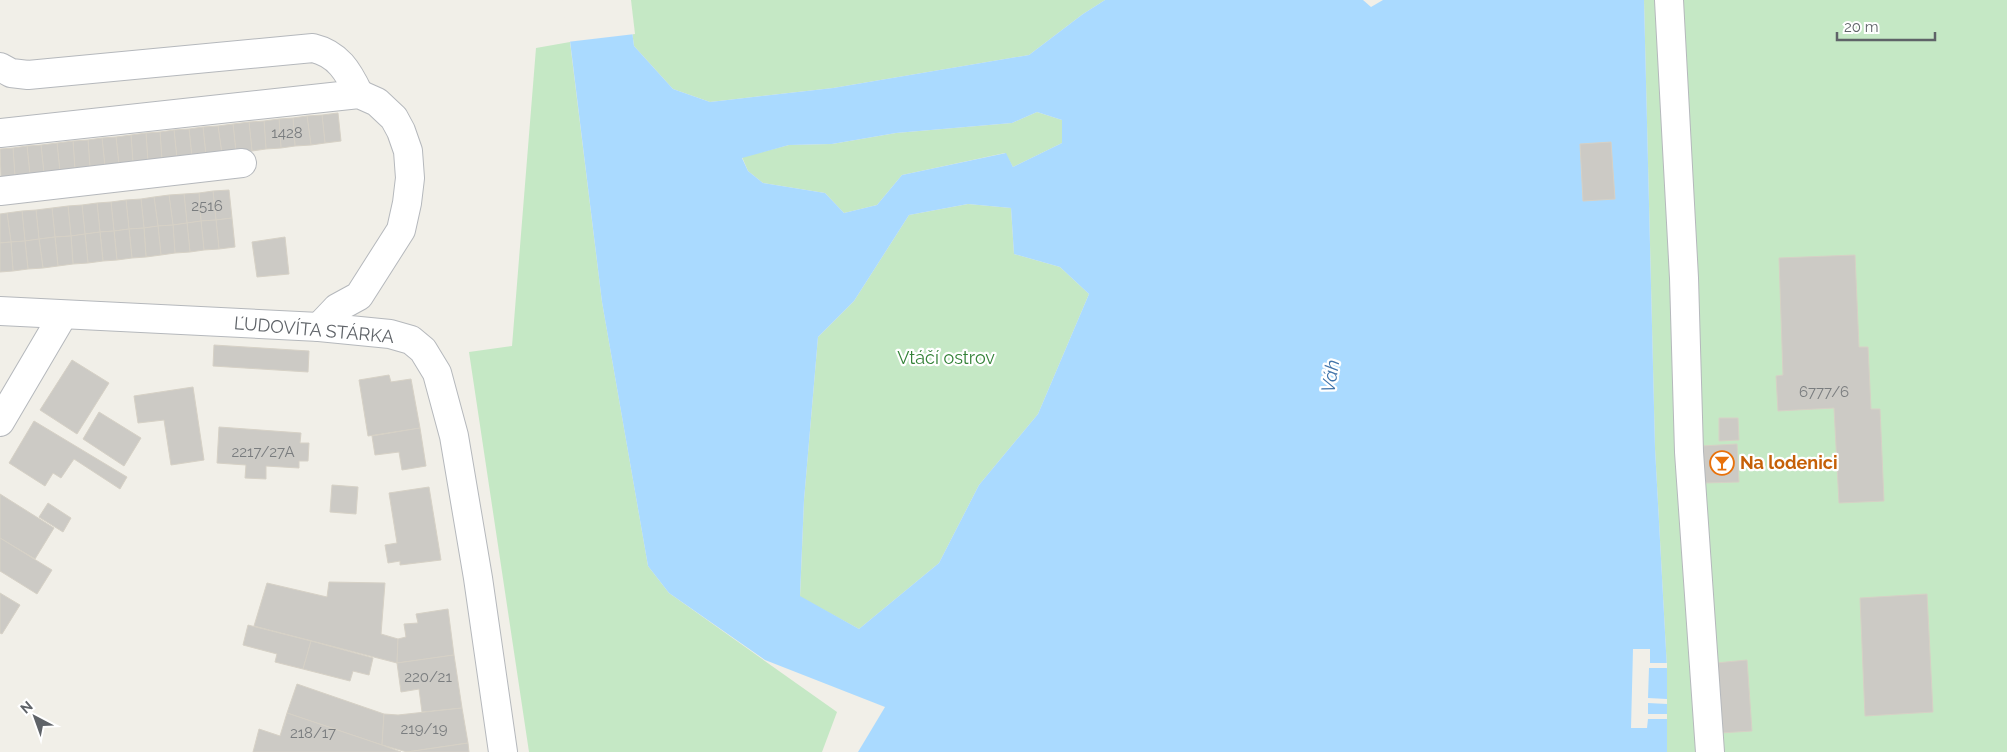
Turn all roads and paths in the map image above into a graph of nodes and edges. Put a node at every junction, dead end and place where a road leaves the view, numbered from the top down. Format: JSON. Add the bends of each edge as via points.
{"nodes":[{"id":1,"x":1669,"y":0,"type":"edge"},
{"id":2,"x":0,"y":67,"type":"edge"},
{"id":3,"x":359,"y":94,"type":"junction"},
{"id":4,"x":0,"y":133,"type":"edge"},
{"id":5,"x":242,"y":163,"type":"dead end"},
{"id":6,"x":0,"y":191,"type":"edge"},
{"id":7,"x":0,"y":311,"type":"edge"},
{"id":8,"x":63,"y":315,"type":"junction"},
{"id":9,"x":319,"y":327,"type":"junction"},
{"id":10,"x":0,"y":422,"type":"edge"},
{"id":11,"x":503,"y":752,"type":"edge"},
{"id":12,"x":1710,"y":752,"type":"edge"}],
"edges":[{"from":1,"to":12,"type":"street","via":[[1684,278],[1689,452]]},
{"from":2,"to":3,"type":"street","via":[[11,73],[28,75],[313,48],[326,51],[339,61]]},
{"from":3,"to":4,"type":"street"},
{"from":3,"to":9,"type":"street","via":[[377,102],[394,118],[401,131],[408,151],[410,178],[407,203],[401,230],[359,296],[337,308]]},
{"from":5,"to":6,"type":"street"},
{"from":7,"to":8,"type":"street","name":"ĽUDOVÍTA STÁRKA"},
{"from":8,"to":9,"type":"street","name":"ĽUDOVÍTA STÁRKA"},
{"from":8,"to":10,"type":"street"},
{"from":9,"to":11,"type":"street","name":"ĽUDOVÍTA STÁRKA","via":[[390,334],[411,340],[423,350],[438,373],[454,436]]}]}
